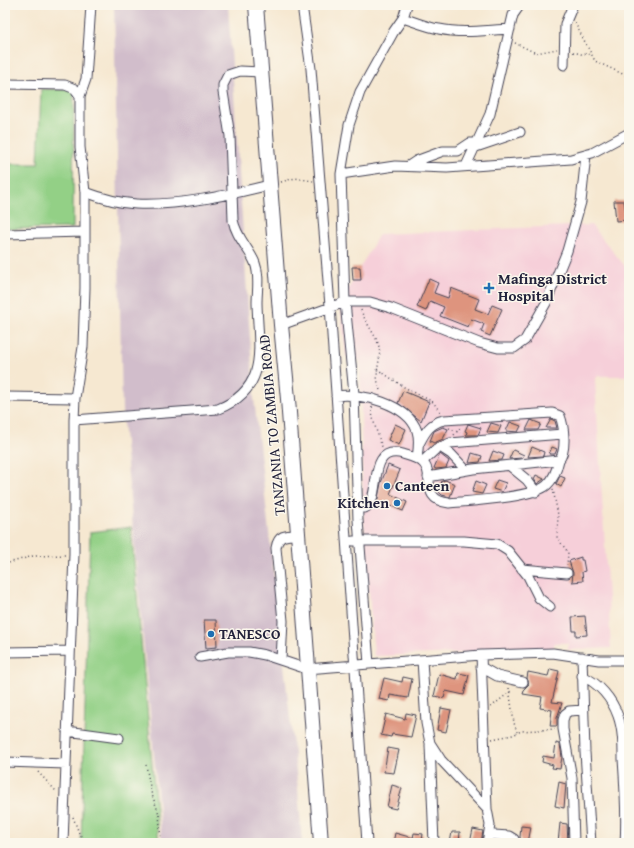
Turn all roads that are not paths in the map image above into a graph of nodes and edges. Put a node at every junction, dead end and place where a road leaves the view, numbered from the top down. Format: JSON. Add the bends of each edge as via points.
{"nodes":[{"id":1,"x":91,"y":5,"type":"edge"},
{"id":2,"x":256,"y":5,"type":"edge"},
{"id":3,"x":302,"y":5,"type":"edge"},
{"id":4,"x":407,"y":5,"type":"edge"},
{"id":5,"x":520,"y":5,"type":"edge"},
{"id":6,"x":571,"y":9,"type":"edge"},
{"id":7,"x":403,"y":18,"type":"junction"},
{"id":8,"x":510,"y":29,"type":"junction"},
{"id":9,"x":564,"y":66,"type":"dead end"},
{"id":10,"x":262,"y":72,"type":"junction"},
{"id":11,"x":5,"y":84,"type":"edge"},
{"id":12,"x":80,"y":96,"type":"junction"},
{"id":13,"x":520,"y":132,"type":"dead end"},
{"id":14,"x":629,"y":133,"type":"edge"},
{"id":15,"x":477,"y":145,"type":"junction"},
{"id":16,"x":586,"y":155,"type":"junction"},
{"id":17,"x":410,"y":165,"type":"junction"},
{"id":18,"x":466,"y":166,"type":"junction"},
{"id":19,"x":341,"y":174,"type":"junction"},
{"id":20,"x":270,"y":185,"type":"junction"},
{"id":21,"x":85,"y":192,"type":"junction"},
{"id":22,"x":233,"y":193,"type":"junction"},
{"id":23,"x":84,"y":232,"type":"junction"},
{"id":24,"x":5,"y":234,"type":"edge"},
{"id":25,"x":345,"y":302,"type":"junction"},
{"id":26,"x":330,"y":306,"type":"junction"},
{"id":27,"x":280,"y":325,"type":"junction"},
{"id":28,"x":354,"y":394,"type":"junction"},
{"id":29,"x":336,"y":396,"type":"junction"},
{"id":30,"x":5,"y":397,"type":"edge"},
{"id":31,"x":75,"y":398,"type":"junction"},
{"id":32,"x":74,"y":420,"type":"junction"},
{"id":33,"x":563,"y":434,"type":"junction"},
{"id":34,"x":419,"y":444,"type":"junction"},
{"id":35,"x":440,"y":447,"type":"junction"},
{"id":36,"x":419,"y":460,"type":"junction"},
{"id":37,"x":559,"y":460,"type":"junction"},
{"id":38,"x":510,"y":466,"type":"junction"},
{"id":39,"x":466,"y":470,"type":"junction"},
{"id":40,"x":428,"y":477,"type":"junction"},
{"id":41,"x":536,"y":492,"type":"junction"},
{"id":42,"x":358,"y":508,"type":"junction"},
{"id":43,"x":298,"y":534,"type":"junction"},
{"id":44,"x":347,"y":541,"type":"junction"},
{"id":45,"x":359,"y":541,"type":"junction"},
{"id":46,"x":522,"y":569,"type":"junction"},
{"id":47,"x":567,"y":573,"type":"road end"},
{"id":48,"x":550,"y":607,"type":"dead end"},
{"id":49,"x":70,"y":651,"type":"junction"},
{"id":50,"x":5,"y":652,"type":"edge"},
{"id":51,"x":482,"y":656,"type":"junction"},
{"id":52,"x":200,"y":657,"type":"dead end"},
{"id":53,"x":582,"y":657,"type":"junction"},
{"id":54,"x":281,"y":660,"type":"junction"},
{"id":55,"x":422,"y":660,"type":"junction"},
{"id":56,"x":629,"y":660,"type":"edge"},
{"id":57,"x":370,"y":664,"type":"junction"},
{"id":58,"x":355,"y":665,"type":"junction"},
{"id":59,"x":482,"y":667,"type":"junction"},
{"id":60,"x":307,"y":669,"type":"junction"},
{"id":61,"x":582,"y":676,"type":"junction"},
{"id":62,"x":523,"y":682,"type":"dead end"},
{"id":63,"x":583,"y":710,"type":"junction"},
{"id":64,"x":67,"y":731,"type":"junction"},
{"id":65,"x":119,"y":738,"type":"dead end"},
{"id":66,"x":430,"y":743,"type":"junction"},
{"id":67,"x":5,"y":762,"type":"edge"},
{"id":68,"x":66,"y":764,"type":"junction"},
{"id":69,"x":487,"y":809,"type":"junction"},
{"id":70,"x":491,"y":840,"type":"edge"},
{"id":71,"x":63,"y":843,"type":"edge"},
{"id":72,"x":321,"y":843,"type":"edge"},
{"id":73,"x":367,"y":843,"type":"edge"},
{"id":74,"x":434,"y":843,"type":"edge"},
{"id":75,"x":515,"y":843,"type":"edge"},
{"id":76,"x":574,"y":843,"type":"edge"},
{"id":77,"x":591,"y":843,"type":"edge"},
{"id":78,"x":625,"y":843,"type":"edge"}],
"edges":[{"from":1,"to":12,"type":"street","via":[[86,79]]},
{"from":2,"to":10,"type":"highway","name":"TANZANIA TO ZAMBIA ROAD"},
{"from":3,"to":26,"type":"street","via":[[311,69]]},
{"from":4,"to":7,"type":"street"},
{"from":5,"to":8,"type":"street","via":[[513,14]]},
{"from":6,"to":9,"type":"street","via":[[565,24]]},
{"from":7,"to":8,"type":"street","via":[[451,31]]},
{"from":7,"to":19,"type":"street","via":[[360,92],[349,125]]},
{"from":8,"to":15,"type":"street","via":[[490,114]]},
{"from":10,"to":20,"type":"highway","name":"TANZANIA TO ZAMBIA ROAD"},
{"from":10,"to":22,"type":"street","via":[[240,71],[228,75],[223,85],[230,136]]},
{"from":11,"to":12,"type":"street","via":[[65,85],[75,89]]},
{"from":12,"to":21,"type":"street","via":[[80,147]]},
{"from":13,"to":15,"type":"street"},
{"from":14,"to":16,"type":"street","via":[[607,147]]},
{"from":15,"to":17,"type":"street","via":[[470,143],[458,152],[443,151]]},
{"from":15,"to":18,"type":"street"},
{"from":16,"to":18,"type":"street"},
{"from":16,"to":25,"type":"street","via":[[581,202],[567,251],[540,315],[525,340],[514,348],[485,345],[370,302]]},
{"from":17,"to":18,"type":"street"},
{"from":17,"to":19,"type":"street"},
{"from":19,"to":25,"type":"street"},
{"from":20,"to":22,"type":"street"},
{"from":20,"to":27,"type":"highway","name":"TANZANIA TO ZAMBIA ROAD"},
{"from":21,"to":22,"type":"street","via":[[104,199],[136,204],[183,201]]},
{"from":21,"to":23,"type":"street"},
{"from":22,"to":32,"type":"street","via":[[235,231],[256,264],[258,282],[260,353],[258,368],[246,390],[234,403],[218,409]]},
{"from":23,"to":24,"type":"street"},
{"from":23,"to":31,"type":"street","via":[[84,336]]},
{"from":25,"to":26,"type":"street"},
{"from":25,"to":28,"type":"street"},
{"from":26,"to":27,"type":"street"},
{"from":26,"to":29,"type":"street"},
{"from":27,"to":43,"type":"highway","name":"TANZANIA TO ZAMBIA ROAD"},
{"from":28,"to":29,"type":"street"},
{"from":28,"to":34,"type":"street","via":[[388,404],[412,423],[417,431]]},
{"from":28,"to":42,"type":"street"},
{"from":29,"to":44,"type":"street"},
{"from":30,"to":31,"type":"street"},
{"from":31,"to":32,"type":"street"},
{"from":32,"to":49,"type":"street","via":[[74,554]]},
{"from":33,"to":34,"type":"street","via":[[560,416],[552,412],[440,421],[428,428]]},
{"from":33,"to":35,"type":"street","via":[[450,443]]},
{"from":33,"to":37,"type":"street","via":[[563,451]]},
{"from":34,"to":36,"type":"street"},
{"from":35,"to":36,"type":"street"},
{"from":35,"to":39,"type":"street","via":[[451,454]]},
{"from":36,"to":40,"type":"street"},
{"from":36,"to":42,"type":"street","via":[[397,453],[386,454],[379,469],[371,502],[365,508]]},
{"from":37,"to":38,"type":"street"},
{"from":37,"to":41,"type":"street","via":[[550,482]]},
{"from":38,"to":39,"type":"street"},
{"from":38,"to":41,"type":"street","via":[[527,480]]},
{"from":39,"to":40,"type":"street"},
{"from":40,"to":41,"type":"street","via":[[432,494],[442,502]]},
{"from":42,"to":45,"type":"street"},
{"from":43,"to":54,"type":"street","via":[[282,536],[276,548],[283,621]]},
{"from":43,"to":60,"type":"highway","name":"TANZANIA TO ZAMBIA ROAD"},
{"from":44,"to":45,"type":"street"},
{"from":44,"to":58,"type":"street"},
{"from":45,"to":46,"type":"street","via":[[464,541],[497,544],[504,547]]},
{"from":45,"to":57,"type":"street"},
{"from":46,"to":47,"type":"street"},
{"from":46,"to":48,"type":"street","via":[[533,583],[539,598]]},
{"from":49,"to":50,"type":"street"},
{"from":49,"to":64,"type":"street"},
{"from":51,"to":53,"type":"street","via":[[553,653]]},
{"from":51,"to":55,"type":"street"},
{"from":51,"to":59,"type":"street"},
{"from":52,"to":54,"type":"street","via":[[228,652],[249,652]]},
{"from":53,"to":56,"type":"street"},
{"from":53,"to":61,"type":"street"},
{"from":54,"to":60,"type":"street"},
{"from":55,"to":57,"type":"street"},
{"from":55,"to":66,"type":"street","via":[[426,723]]},
{"from":57,"to":58,"type":"street"},
{"from":58,"to":60,"type":"street"},
{"from":58,"to":73,"type":"street"},
{"from":59,"to":62,"type":"street","via":[[503,678]]},
{"from":59,"to":69,"type":"street"},
{"from":60,"to":72,"type":"highway","name":"TANZANIA TO ZAMBIA ROAD"},
{"from":61,"to":63,"type":"street"},
{"from":61,"to":78,"type":"street","via":[[602,690],[613,703],[619,718],[625,783]]},
{"from":63,"to":76,"type":"street","via":[[569,711],[565,714],[563,729],[572,778]]},
{"from":63,"to":77,"type":"street"},
{"from":64,"to":65,"type":"street"},
{"from":64,"to":68,"type":"street"},
{"from":66,"to":69,"type":"street","via":[[441,760]]},
{"from":66,"to":74,"type":"street"},
{"from":67,"to":68,"type":"street"},
{"from":68,"to":71,"type":"street"},
{"from":69,"to":70,"type":"street"},
{"from":70,"to":75,"type":"street","via":[[509,836]]}]}
